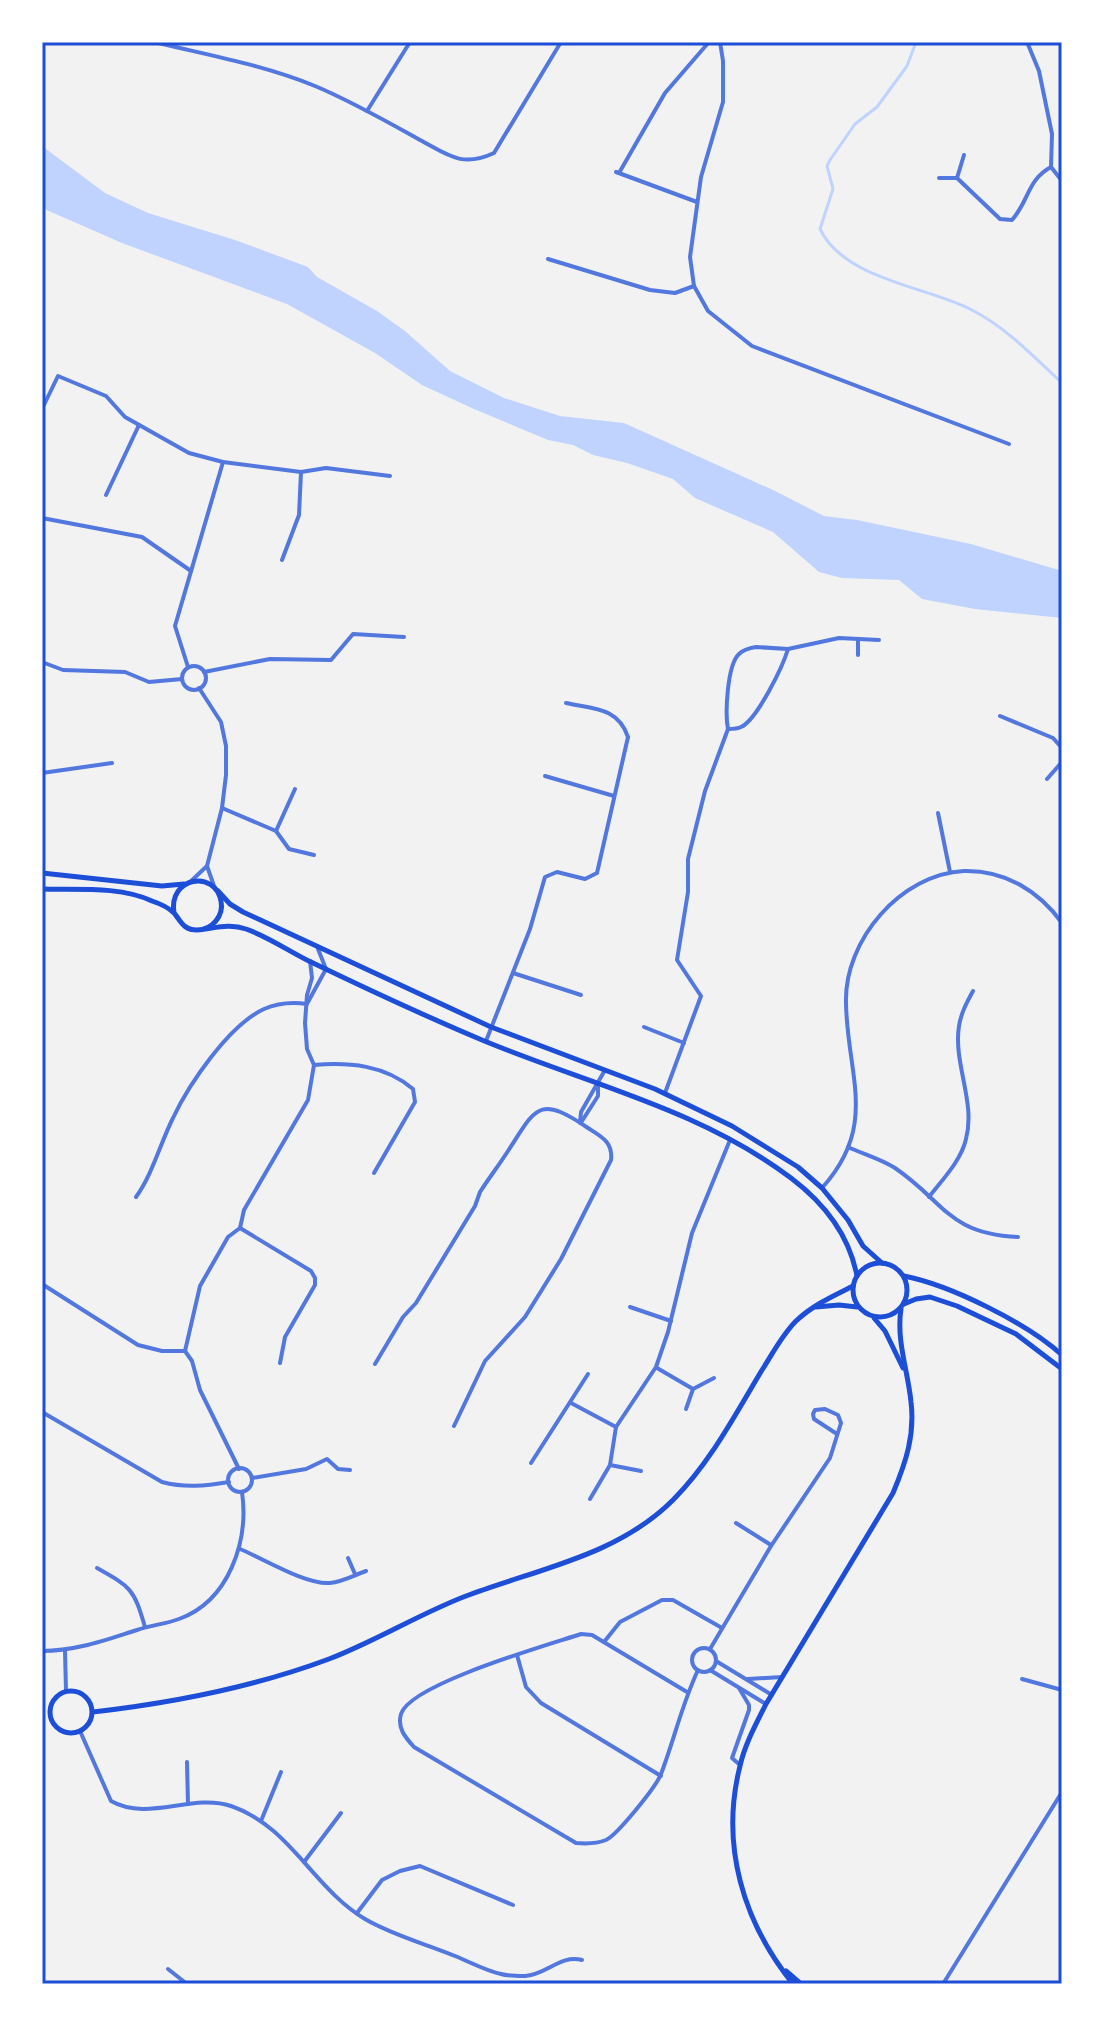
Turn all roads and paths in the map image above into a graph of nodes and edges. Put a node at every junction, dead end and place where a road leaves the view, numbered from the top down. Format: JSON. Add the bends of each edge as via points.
{"nodes":[{"id":1,"x":154,"y":42,"type":"edge"},
{"id":2,"x":410,"y":42,"type":"edge"},
{"id":3,"x":561,"y":42,"type":"edge"},
{"id":4,"x":709,"y":42,"type":"edge"},
{"id":5,"x":720,"y":42,"type":"edge"},
{"id":6,"x":1027,"y":42,"type":"edge"},
{"id":7,"x":367,"y":111,"type":"junction"},
{"id":8,"x":1062,"y":133,"type":"edge"},
{"id":9,"x":1052,"y":134,"type":"junction"},
{"id":10,"x":964,"y":155,"type":"dead end"},
{"id":11,"x":1051,"y":167,"type":"junction"},
{"id":12,"x":939,"y":178,"type":"dead end"},
{"id":13,"x":957,"y":178,"type":"junction"},
{"id":14,"x":1062,"y":181,"type":"edge"},
{"id":15,"x":697,"y":202,"type":"junction"},
{"id":16,"x":548,"y":259,"type":"dead end"},
{"id":17,"x":694,"y":286,"type":"junction"},
{"id":18,"x":42,"y":409,"type":"edge"},
{"id":19,"x":139,"y":425,"type":"junction"},
{"id":20,"x":1009,"y":444,"type":"dead end"},
{"id":21,"x":223,"y":462,"type":"junction"},
{"id":22,"x":301,"y":472,"type":"junction"},
{"id":23,"x":390,"y":476,"type":"dead end"},
{"id":24,"x":106,"y":495,"type":"dead end"},
{"id":25,"x":42,"y":518,"type":"edge"},
{"id":26,"x":282,"y":560,"type":"dead end"},
{"id":27,"x":192,"y":571,"type":"junction"},
{"id":28,"x":404,"y":637,"type":"dead end"},
{"id":29,"x":858,"y":639,"type":"junction"},
{"id":30,"x":879,"y":640,"type":"dead end"},
{"id":31,"x":788,"y":649,"type":"junction"},
{"id":32,"x":858,"y":655,"type":"dead end"},
{"id":33,"x":42,"y":662,"type":"edge"},
{"id":34,"x":188,"y":667,"type":"junction"},
{"id":35,"x":204,"y":672,"type":"junction"},
{"id":36,"x":182,"y":679,"type":"junction"},
{"id":37,"x":199,"y":688,"type":"junction"},
{"id":38,"x":566,"y":703,"type":"dead end"},
{"id":39,"x":1000,"y":716,"type":"dead end"},
{"id":40,"x":728,"y":729,"type":"junction"},
{"id":41,"x":1062,"y":748,"type":"edge"},
{"id":42,"x":1062,"y":762,"type":"edge"},
{"id":43,"x":112,"y":763,"type":"dead end"},
{"id":44,"x":42,"y":773,"type":"edge"},
{"id":45,"x":545,"y":776,"type":"dead end"},
{"id":46,"x":1047,"y":779,"type":"dead end"},
{"id":47,"x":295,"y":789,"type":"dead end"},
{"id":48,"x":614,"y":796,"type":"junction"},
{"id":49,"x":222,"y":808,"type":"junction"},
{"id":50,"x":938,"y":813,"type":"dead end"},
{"id":51,"x":276,"y":831,"type":"junction"},
{"id":52,"x":314,"y":855,"type":"dead end"},
{"id":53,"x":207,"y":866,"type":"junction"},
{"id":54,"x":950,"y":872,"type":"junction"},
{"id":55,"x":42,"y":873,"type":"edge"},
{"id":56,"x":187,"y":883,"type":"junction"},
{"id":57,"x":42,"y":889,"type":"edge"},
{"id":58,"x":216,"y":890,"type":"junction"},
{"id":59,"x":174,"y":913,"type":"junction"},
{"id":60,"x":1062,"y":923,"type":"edge"},
{"id":61,"x":205,"y":929,"type":"junction"},
{"id":62,"x":318,"y":948,"type":"junction"},
{"id":63,"x":310,"y":961,"type":"junction"},
{"id":64,"x":326,"y":969,"type":"junction"},
{"id":65,"x":513,"y":973,"type":"junction"},
{"id":66,"x":973,"y":991,"type":"dead end"},
{"id":67,"x":581,"y":995,"type":"dead end"},
{"id":68,"x":307,"y":1004,"type":"junction"},
{"id":69,"x":491,"y":1027,"type":"junction"},
{"id":70,"x":644,"y":1027,"type":"dead end"},
{"id":71,"x":486,"y":1041,"type":"junction"},
{"id":72,"x":684,"y":1043,"type":"junction"},
{"id":73,"x":314,"y":1065,"type":"junction"},
{"id":74,"x":605,"y":1070,"type":"junction"},
{"id":75,"x":598,"y":1084,"type":"junction"},
{"id":76,"x":665,"y":1093,"type":"junction"},
{"id":77,"x":580,"y":1123,"type":"junction"},
{"id":78,"x":730,"y":1140,"type":"junction"},
{"id":79,"x":848,"y":1147,"type":"junction"},
{"id":80,"x":374,"y":1173,"type":"dead end"},
{"id":81,"x":822,"y":1188,"type":"junction"},
{"id":82,"x":136,"y":1197,"type":"dead end"},
{"id":83,"x":929,"y":1197,"type":"junction"},
{"id":84,"x":240,"y":1228,"type":"junction"},
{"id":85,"x":1018,"y":1237,"type":"dead end"},
{"id":86,"x":882,"y":1263,"type":"junction"},
{"id":87,"x":857,"y":1276,"type":"junction"},
{"id":88,"x":904,"y":1276,"type":"junction"},
{"id":89,"x":42,"y":1284,"type":"edge"},
{"id":90,"x":853,"y":1286,"type":"junction"},
{"id":91,"x":902,"y":1306,"type":"junction"},
{"id":92,"x":630,"y":1307,"type":"dead end"},
{"id":93,"x":814,"y":1307,"type":"junction"},
{"id":94,"x":858,"y":1307,"type":"junction"},
{"id":95,"x":873,"y":1317,"type":"junction"},
{"id":96,"x":671,"y":1321,"type":"junction"},
{"id":97,"x":185,"y":1351,"type":"junction"},
{"id":98,"x":1062,"y":1355,"type":"edge"},
{"id":99,"x":280,"y":1363,"type":"dead end"},
{"id":100,"x":375,"y":1364,"type":"dead end"},
{"id":101,"x":656,"y":1367,"type":"junction"},
{"id":102,"x":1062,"y":1369,"type":"edge"},
{"id":103,"x":588,"y":1374,"type":"dead end"},
{"id":104,"x":906,"y":1376,"type":"junction"},
{"id":105,"x":714,"y":1378,"type":"dead end"},
{"id":106,"x":693,"y":1389,"type":"junction"},
{"id":107,"x":571,"y":1403,"type":"junction"},
{"id":108,"x":686,"y":1409,"type":"dead end"},
{"id":109,"x":42,"y":1412,"type":"edge"},
{"id":110,"x":454,"y":1426,"type":"dead end"},
{"id":111,"x":616,"y":1427,"type":"junction"},
{"id":112,"x":837,"y":1434,"type":"junction"},
{"id":113,"x":531,"y":1463,"type":"dead end"},
{"id":114,"x":610,"y":1465,"type":"junction"},
{"id":115,"x":239,"y":1469,"type":"junction"},
{"id":116,"x":350,"y":1470,"type":"dead end"},
{"id":117,"x":641,"y":1471,"type":"dead end"},
{"id":118,"x":252,"y":1478,"type":"junction"},
{"id":119,"x":229,"y":1482,"type":"junction"},
{"id":120,"x":242,"y":1492,"type":"junction"},
{"id":121,"x":590,"y":1499,"type":"dead end"},
{"id":122,"x":736,"y":1523,"type":"dead end"},
{"id":123,"x":771,"y":1546,"type":"junction"},
{"id":124,"x":240,"y":1549,"type":"junction"},
{"id":125,"x":348,"y":1558,"type":"dead end"},
{"id":126,"x":97,"y":1568,"type":"dead end"},
{"id":127,"x":366,"y":1571,"type":"dead end"},
{"id":128,"x":355,"y":1575,"type":"junction"},
{"id":129,"x":145,"y":1627,"type":"junction"},
{"id":130,"x":722,"y":1628,"type":"junction"},
{"id":131,"x":604,"y":1642,"type":"junction"},
{"id":132,"x":710,"y":1649,"type":"junction"},
{"id":133,"x":42,"y":1651,"type":"edge"},
{"id":134,"x":65,"y":1651,"type":"junction"},
{"id":135,"x":517,"y":1655,"type":"junction"},
{"id":136,"x":716,"y":1661,"type":"junction"},
{"id":137,"x":698,"y":1670,"type":"junction"},
{"id":138,"x":710,"y":1670,"type":"junction"},
{"id":139,"x":783,"y":1677,"type":"junction"},
{"id":140,"x":745,"y":1679,"type":"junction"},
{"id":141,"x":1022,"y":1679,"type":"dead end"},
{"id":142,"x":739,"y":1688,"type":"junction"},
{"id":143,"x":1062,"y":1690,"type":"edge"},
{"id":144,"x":66,"y":1691,"type":"junction"},
{"id":145,"x":687,"y":1692,"type":"junction"},
{"id":146,"x":772,"y":1695,"type":"junction"},
{"id":147,"x":766,"y":1704,"type":"junction"},
{"id":148,"x":93,"y":1712,"type":"junction"},
{"id":149,"x":42,"y":1714,"type":"edge"},
{"id":150,"x":50,"y":1714,"type":"junction"},
{"id":151,"x":80,"y":1731,"type":"junction"},
{"id":152,"x":187,"y":1762,"type":"dead end"},
{"id":153,"x":740,"y":1765,"type":"junction"},
{"id":154,"x":281,"y":1772,"type":"dead end"},
{"id":155,"x":661,"y":1776,"type":"junction"},
{"id":156,"x":1062,"y":1792,"type":"edge"},
{"id":157,"x":188,"y":1804,"type":"junction"},
{"id":158,"x":341,"y":1813,"type":"dead end"},
{"id":159,"x":261,"y":1821,"type":"junction"},
{"id":160,"x":304,"y":1862,"type":"junction"},
{"id":161,"x":513,"y":1905,"type":"dead end"},
{"id":162,"x":357,"y":1913,"type":"junction"},
{"id":163,"x":773,"y":1959,"type":"junction"},
{"id":164,"x":582,"y":1960,"type":"dead end"},
{"id":165,"x":168,"y":1969,"type":"dead end"},
{"id":166,"x":187,"y":1984,"type":"edge"},
{"id":167,"x":793,"y":1984,"type":"edge"},
{"id":168,"x":801,"y":1984,"type":"edge"},
{"id":169,"x":943,"y":1984,"type":"edge"}],
"edges":[{"from":1,"to":7,"type":"street","via":[[269,70]]},
{"from":2,"to":7,"type":"street"},
{"from":3,"to":7,"type":"street","via":[[494,153],[478,160],[456,160]]},
{"from":4,"to":15,"type":"street","via":[[665,93],[618,173]]},
{"from":5,"to":15,"type":"street","via":[[723,102]]},
{"from":6,"to":9,"type":"street"},
{"from":8,"to":9,"type":"street"},
{"from":9,"to":11,"type":"street"},
{"from":10,"to":13,"type":"street"},
{"from":11,"to":13,"type":"street","via":[[1036,175],[1012,220],[1000,219]]},
{"from":11,"to":14,"type":"street"},
{"from":12,"to":13,"type":"street"},
{"from":15,"to":17,"type":"street","via":[[690,257]]},
{"from":16,"to":17,"type":"street","via":[[650,290],[675,293]]},
{"from":17,"to":20,"type":"street","via":[[708,311],[752,346]]},
{"from":18,"to":19,"type":"street","via":[[58,376],[106,396]]},
{"from":19,"to":21,"type":"street","via":[[189,453]]},
{"from":19,"to":24,"type":"street"},
{"from":21,"to":22,"type":"street"},
{"from":21,"to":27,"type":"street"},
{"from":22,"to":23,"type":"street","via":[[326,468]]},
{"from":22,"to":26,"type":"street","via":[[299,515]]},
{"from":25,"to":27,"type":"street","via":[[142,537]]},
{"from":27,"to":34,"type":"street","via":[[175,626]]},
{"from":28,"to":35,"type":"street","via":[[353,634],[331,660],[270,659]]},
{"from":29,"to":30,"type":"street"},
{"from":29,"to":31,"type":"street"},
{"from":29,"to":32,"type":"street"},
{"from":31,"to":40,"type":"street","via":[[782,669],[749,720]]},
{"from":31,"to":40,"type":"street","via":[[756,647],[739,653],[725,712]]},
{"from":33,"to":36,"type":"street","via":[[63,670],[125,672],[149,682]]},
{"from":34,"to":35,"type":"street"},
{"from":34,"to":36,"type":"street"},
{"from":35,"to":37,"type":"street"},
{"from":36,"to":37,"type":"street","via":[[188,688]]},
{"from":37,"to":49,"type":"street","via":[[221,722],[226,746]]},
{"from":38,"to":48,"type":"street","via":[[622,721],[628,737]]},
{"from":39,"to":41,"type":"street","via":[[1053,738]]},
{"from":40,"to":72,"type":"street","via":[[688,859],[677,960],[701,996]]},
{"from":42,"to":46,"type":"street"},
{"from":43,"to":44,"type":"street"},
{"from":45,"to":48,"type":"street"},
{"from":47,"to":51,"type":"street"},
{"from":48,"to":65,"type":"street","via":[[597,873],[585,879],[557,872],[545,877]]},
{"from":49,"to":51,"type":"street"},
{"from":49,"to":53,"type":"street"},
{"from":50,"to":54,"type":"street"},
{"from":51,"to":52,"type":"street","via":[[289,849]]},
{"from":53,"to":56,"type":"street"},
{"from":53,"to":58,"type":"street"},
{"from":54,"to":60,"type":"street","via":[[1002,876],[1030,890]]},
{"from":54,"to":79,"type":"street","via":[[917,884],[886,908],[853,962],[845,1001],[858,1097]]},
{"from":55,"to":56,"type":"main road","via":[[162,886]]},
{"from":56,"to":58,"type":"main road","via":[[203,881]]},
{"from":56,"to":59,"type":"main road","via":[[174,896]]},
{"from":57,"to":59,"type":"main road","via":[[132,894]]},
{"from":58,"to":61,"type":"main road","via":[[221,913]]},
{"from":58,"to":62,"type":"main road","via":[[243,912]]},
{"from":59,"to":61,"type":"main road","via":[[185,927]]},
{"from":61,"to":63,"type":"main road","via":[[246,929]]},
{"from":62,"to":64,"type":"street"},
{"from":62,"to":69,"type":"main road"},
{"from":63,"to":64,"type":"main road"},
{"from":63,"to":68,"type":"street"},
{"from":64,"to":68,"type":"street"},
{"from":64,"to":71,"type":"main road"},
{"from":65,"to":67,"type":"street"},
{"from":65,"to":69,"type":"street"},
{"from":66,"to":83,"type":"street","via":[[958,1037],[967,1139]]},
{"from":68,"to":73,"type":"street","via":[[307,1049]]},
{"from":68,"to":82,"type":"street","via":[[267,1007],[217,1050],[172,1119]]},
{"from":69,"to":71,"type":"street"},
{"from":69,"to":74,"type":"main road"},
{"from":70,"to":72,"type":"street"},
{"from":71,"to":75,"type":"main road"},
{"from":72,"to":76,"type":"street"},
{"from":73,"to":80,"type":"street","via":[[368,1067],[413,1089],[415,1102]]},
{"from":73,"to":84,"type":"street","via":[[306,1105],[244,1210]]},
{"from":74,"to":75,"type":"street"},
{"from":74,"to":76,"type":"main road"},
{"from":75,"to":77,"type":"street","via":[[598,1096]]},
{"from":75,"to":78,"type":"main road"},
{"from":76,"to":81,"type":"main road","via":[[753,1138]]},
{"from":77,"to":100,"type":"street","via":[[548,1109],[529,1117]]},
{"from":77,"to":110,"type":"street","via":[[608,1141],[611,1160],[561,1259],[525,1317],[485,1361]]},
{"from":78,"to":87,"type":"main road","via":[[783,1172],[825,1210],[849,1245]]},
{"from":78,"to":96,"type":"street","via":[[692,1233]]},
{"from":79,"to":81,"type":"street"},
{"from":79,"to":83,"type":"street","via":[[894,1167]]},
{"from":81,"to":86,"type":"main road","via":[[863,1246]]},
{"from":83,"to":85,"type":"street","via":[[977,1231]]},
{"from":84,"to":97,"type":"street","via":[[228,1237],[204,1277]]},
{"from":84,"to":99,"type":"street","via":[[315,1278],[285,1337]]},
{"from":86,"to":87,"type":"main road","via":[[867,1266]]},
{"from":86,"to":88,"type":"main road"},
{"from":87,"to":90,"type":"main road"},
{"from":88,"to":91,"type":"main road","via":[[908,1290]]},
{"from":88,"to":98,"type":"main road","via":[[1012,1319]]},
{"from":89,"to":97,"type":"street","via":[[138,1345]]},
{"from":90,"to":93,"type":"main road"},
{"from":90,"to":94,"type":"main road"},
{"from":91,"to":95,"type":"main road","via":[[888,1317]]},
{"from":91,"to":102,"type":"main road","via":[[930,1297],[957,1306],[1016,1334]]},
{"from":91,"to":104,"type":"main road"},
{"from":92,"to":96,"type":"street"},
{"from":93,"to":94,"type":"main road"},
{"from":93,"to":148,"type":"main road","via":[[781,1339],[692,1479],[655,1516],[613,1543],[443,1605],[304,1668]]},
{"from":94,"to":95,"type":"main road"},
{"from":95,"to":104,"type":"main road"},
{"from":96,"to":101,"type":"street"},
{"from":97,"to":115,"type":"street"},
{"from":101,"to":106,"type":"street"},
{"from":101,"to":111,"type":"street"},
{"from":103,"to":107,"type":"street"},
{"from":104,"to":139,"type":"main road","via":[[912,1431],[904,1468]]},
{"from":105,"to":106,"type":"street"},
{"from":106,"to":108,"type":"street"},
{"from":107,"to":111,"type":"street"},
{"from":107,"to":113,"type":"street"},
{"from":109,"to":119,"type":"street","via":[[162,1482]]},
{"from":111,"to":114,"type":"street"},
{"from":112,"to":112,"type":"street","via":[[814,1419],[815,1410],[838,1415]]},
{"from":112,"to":123,"type":"street","via":[[830,1458]]},
{"from":114,"to":117,"type":"street"},
{"from":114,"to":121,"type":"street"},
{"from":115,"to":118,"type":"street"},
{"from":115,"to":119,"type":"street"},
{"from":116,"to":118,"type":"street","via":[[338,1469],[327,1459],[306,1469]]},
{"from":118,"to":120,"type":"street"},
{"from":119,"to":120,"type":"street"},
{"from":120,"to":124,"type":"street"},
{"from":122,"to":123,"type":"street"},
{"from":123,"to":130,"type":"street"},
{"from":124,"to":128,"type":"street","via":[[318,1583]]},
{"from":124,"to":129,"type":"street","via":[[215,1594],[200,1608],[179,1620]]},
{"from":125,"to":128,"type":"street"},
{"from":126,"to":129,"type":"street","via":[[127,1585]]},
{"from":127,"to":128,"type":"street"},
{"from":129,"to":134,"type":"street"},
{"from":130,"to":131,"type":"street","via":[[673,1600],[662,1600],[620,1622]]},
{"from":130,"to":132,"type":"street"},
{"from":131,"to":135,"type":"street","via":[[581,1634]]},
{"from":131,"to":145,"type":"street"},
{"from":132,"to":136,"type":"street"},
{"from":132,"to":137,"type":"street","via":[[694,1654]]},
{"from":133,"to":134,"type":"street"},
{"from":134,"to":144,"type":"street"},
{"from":135,"to":155,"type":"street","via":[[526,1687],[541,1703]]},
{"from":135,"to":155,"type":"street","via":[[462,1674],[408,1702],[399,1726],[403,1735],[414,1747],[576,1843],[610,1839]]},
{"from":136,"to":138,"type":"street"},
{"from":136,"to":140,"type":"street"},
{"from":137,"to":138,"type":"street"},
{"from":137,"to":145,"type":"street"},
{"from":138,"to":142,"type":"street"},
{"from":139,"to":140,"type":"street"},
{"from":139,"to":146,"type":"main road"},
{"from":140,"to":146,"type":"street"},
{"from":141,"to":143,"type":"street"},
{"from":142,"to":147,"type":"street"},
{"from":142,"to":153,"type":"street","via":[[749,1705],[732,1758]]},
{"from":144,"to":148,"type":"main road","via":[[84,1695]]},
{"from":144,"to":150,"type":"main road","via":[[52,1702]]},
{"from":145,"to":155,"type":"street"},
{"from":146,"to":147,"type":"main road"},
{"from":147,"to":153,"type":"main road"},
{"from":148,"to":151,"type":"main road"},
{"from":149,"to":150,"type":"main road"},
{"from":150,"to":151,"type":"main road","via":[[59,1729]]},
{"from":151,"to":157,"type":"street","via":[[111,1801],[136,1808]]},
{"from":152,"to":157,"type":"street"},
{"from":153,"to":163,"type":"main road","via":[[732,1815],[736,1868],[754,1925]]},
{"from":154,"to":159,"type":"street"},
{"from":156,"to":169,"type":"street"},
{"from":157,"to":159,"type":"street","via":[[227,1805]]},
{"from":158,"to":160,"type":"street"},
{"from":159,"to":160,"type":"street"},
{"from":160,"to":162,"type":"street"},
{"from":161,"to":162,"type":"street","via":[[420,1866],[382,1880]]},
{"from":162,"to":164,"type":"street","via":[[501,1974],[534,1975],[566,1960]]},
{"from":163,"to":167,"type":"main road"},
{"from":163,"to":168,"type":"main road"},
{"from":165,"to":166,"type":"street"}]}
